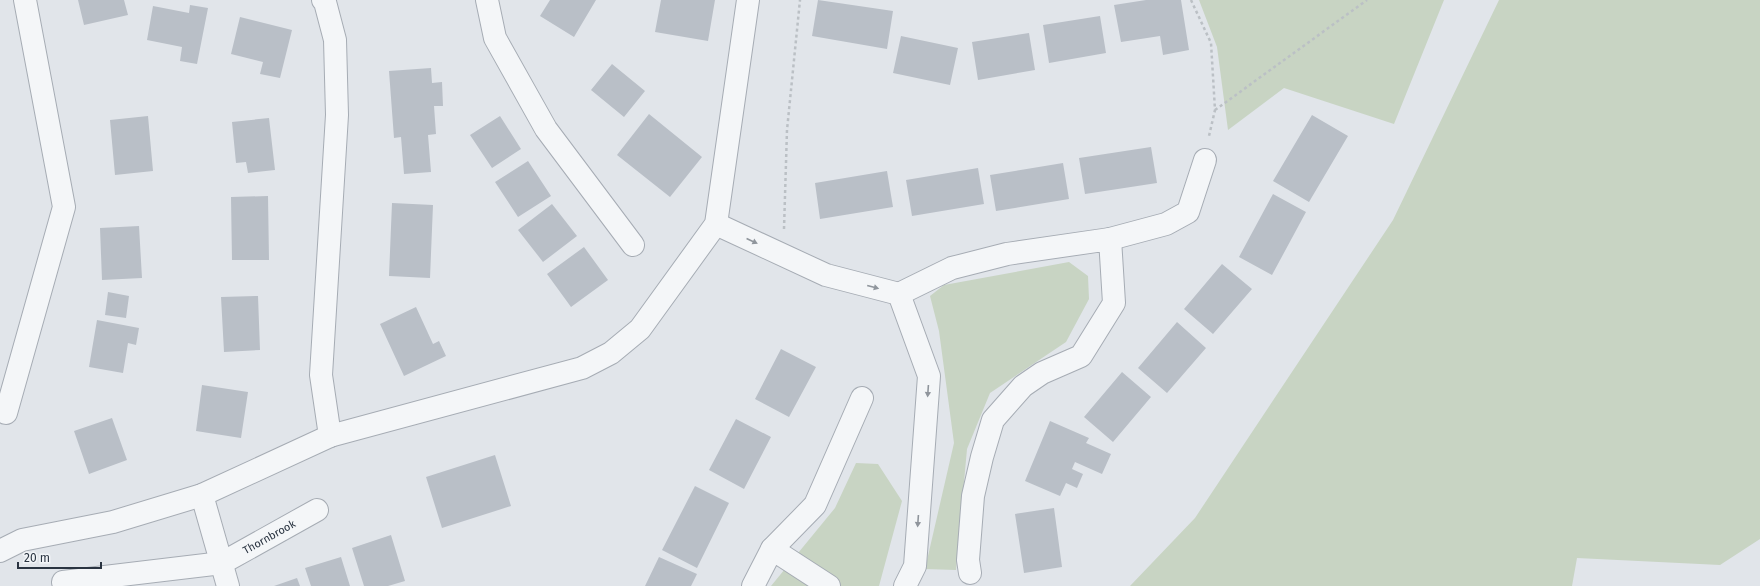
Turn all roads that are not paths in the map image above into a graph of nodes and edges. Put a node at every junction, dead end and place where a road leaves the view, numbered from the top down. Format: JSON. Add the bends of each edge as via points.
{"nodes":[{"id":1,"x":25,"y":0,"type":"edge"},
{"id":2,"x":323,"y":0,"type":"edge"},
{"id":3,"x":487,"y":0,"type":"edge"},
{"id":4,"x":748,"y":0,"type":"edge"},
{"id":5,"x":1205,"y":160,"type":"road end"},
{"id":6,"x":716,"y":224,"type":"junction"},
{"id":7,"x":1110,"y":239,"type":"junction"},
{"id":8,"x":633,"y":245,"type":"dead end"},
{"id":9,"x":899,"y":294,"type":"junction"},
{"id":10,"x":862,"y":398,"type":"dead end"},
{"id":11,"x":6,"y":413,"type":"dead end"},
{"id":12,"x":330,"y":436,"type":"junction"},
{"id":13,"x":202,"y":495,"type":"junction"},
{"id":14,"x":317,"y":510,"type":"dead end"},
{"id":15,"x":772,"y":549,"type":"junction"},
{"id":16,"x":0,"y":551,"type":"edge"},
{"id":17,"x":222,"y":563,"type":"junction"},
{"id":18,"x":970,"y":573,"type":"dead end"},
{"id":19,"x":63,"y":582,"type":"dead end"},
{"id":20,"x":228,"y":586,"type":"edge"},
{"id":21,"x":753,"y":586,"type":"edge"},
{"id":22,"x":829,"y":586,"type":"edge"},
{"id":23,"x":905,"y":586,"type":"edge"}],
"edges":[{"from":1,"to":11,"type":"street","via":[[64,207]]},
{"from":2,"to":12,"type":"street","via":[[335,40],[337,115],[321,375]]},
{"from":3,"to":8,"type":"street","via":[[495,38],[546,129]]},
{"from":4,"to":6,"type":"street"},
{"from":5,"to":7,"type":"street","via":[[1188,212],[1166,224]]},
{"from":6,"to":9,"type":"street","one_way":true,"via":[[826,274]]},
{"from":6,"to":12,"type":"street","via":[[640,329],[611,353],[582,368]]},
{"from":7,"to":9,"type":"street","via":[[1007,254],[952,268]]},
{"from":7,"to":18,"type":"street","via":[[1114,303],[1081,356],[1042,373],[1023,386],[994,420],[973,496],[968,560]]},
{"from":9,"to":23,"type":"street","one_way":true,"via":[[929,376],[915,566]]},
{"from":10,"to":15,"type":"street","via":[[815,505]]},
{"from":12,"to":13,"type":"street"},
{"from":13,"to":16,"type":"street","via":[[113,522],[22,540]]},
{"from":13,"to":17,"type":"street"},
{"from":14,"to":17,"type":"street","name":"Thornbrook"},
{"from":15,"to":21,"type":"street"},
{"from":15,"to":22,"type":"street"},
{"from":17,"to":19,"type":"street","name":"Thornbrook"},
{"from":17,"to":20,"type":"street"}]}
